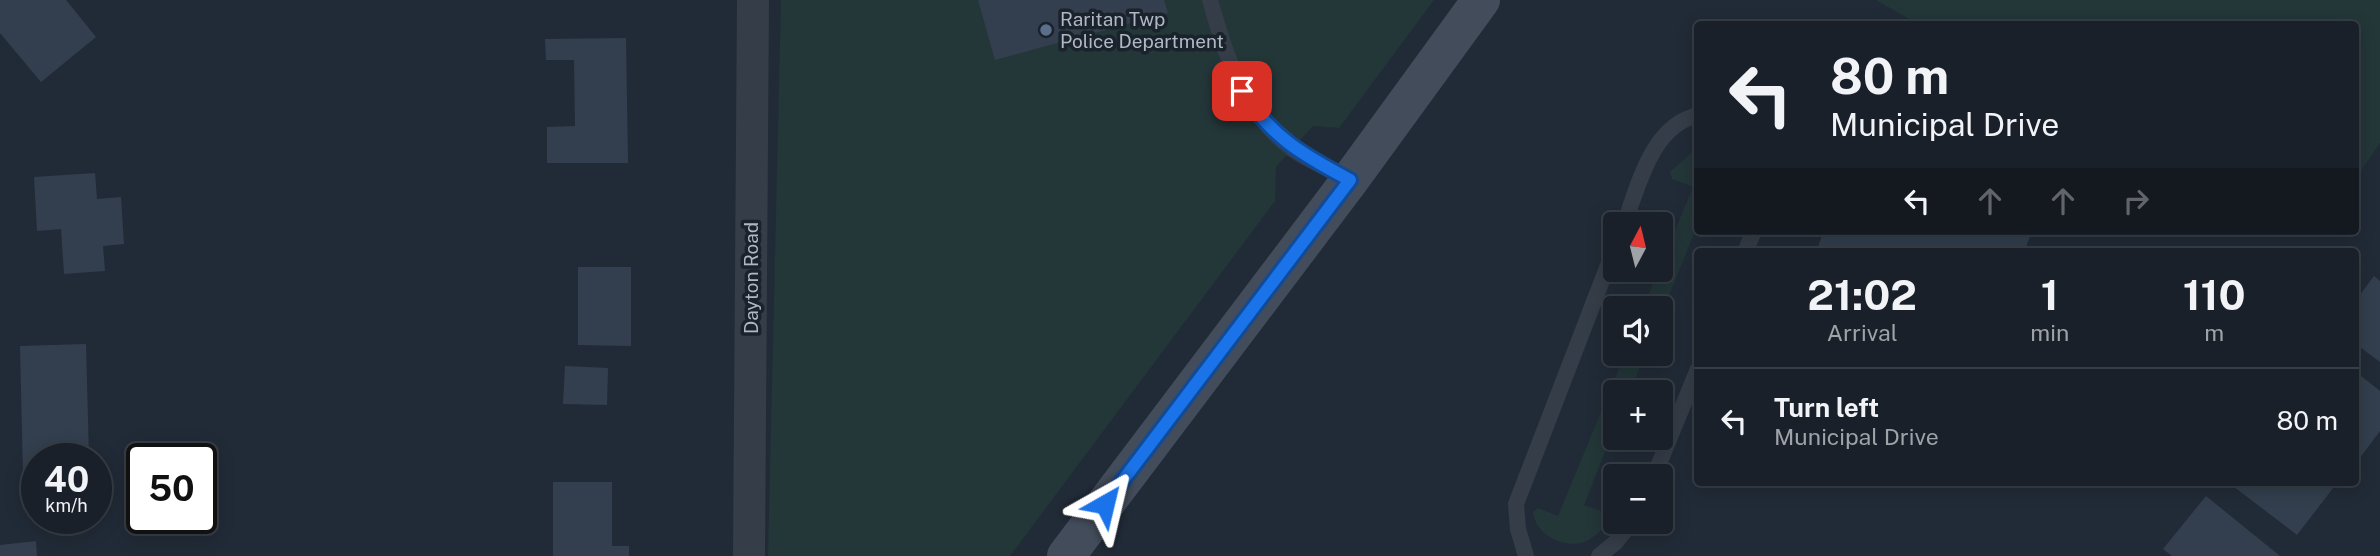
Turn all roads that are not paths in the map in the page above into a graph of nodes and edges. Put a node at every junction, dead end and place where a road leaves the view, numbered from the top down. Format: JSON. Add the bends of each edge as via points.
{"nodes":[{"id":1,"x":753,"y":0,"type":"edge"},
{"id":2,"x":1210,"y":0,"type":"edge"},
{"id":3,"x":1481,"y":0,"type":"edge"},
{"id":4,"x":1694,"y":116,"type":"edge"},
{"id":5,"x":1350,"y":180,"type":"junction"},
{"id":6,"x":1629,"y":212,"type":"edge"},
{"id":7,"x":1603,"y":278,"type":"edge"},
{"id":8,"x":1694,"y":379,"type":"edge"},
{"id":9,"x":1659,"y":464,"type":"edge"},
{"id":10,"x":1622,"y":534,"type":"edge"},
{"id":11,"x":749,"y":556,"type":"edge"},
{"id":12,"x":1066,"y":556,"type":"edge"},
{"id":13,"x":1526,"y":556,"type":"edge"},
{"id":14,"x":1598,"y":556,"type":"edge"}],
"edges":[{"from":1,"to":11,"type":"street","name":"Dayton Road"},
{"from":2,"to":5,"type":"lane","via":[[1217,32],[1258,117],[1293,149]]},
{"from":3,"to":5,"type":"main road"},
{"from":4,"to":6,"type":"lane","via":[[1683,118],[1664,134]]},
{"from":5,"to":12,"type":"main road"},
{"from":7,"to":13,"type":"lane","via":[[1516,504]]},
{"from":8,"to":9,"type":"lane"},
{"from":10,"to":14,"type":"lane"}]}
